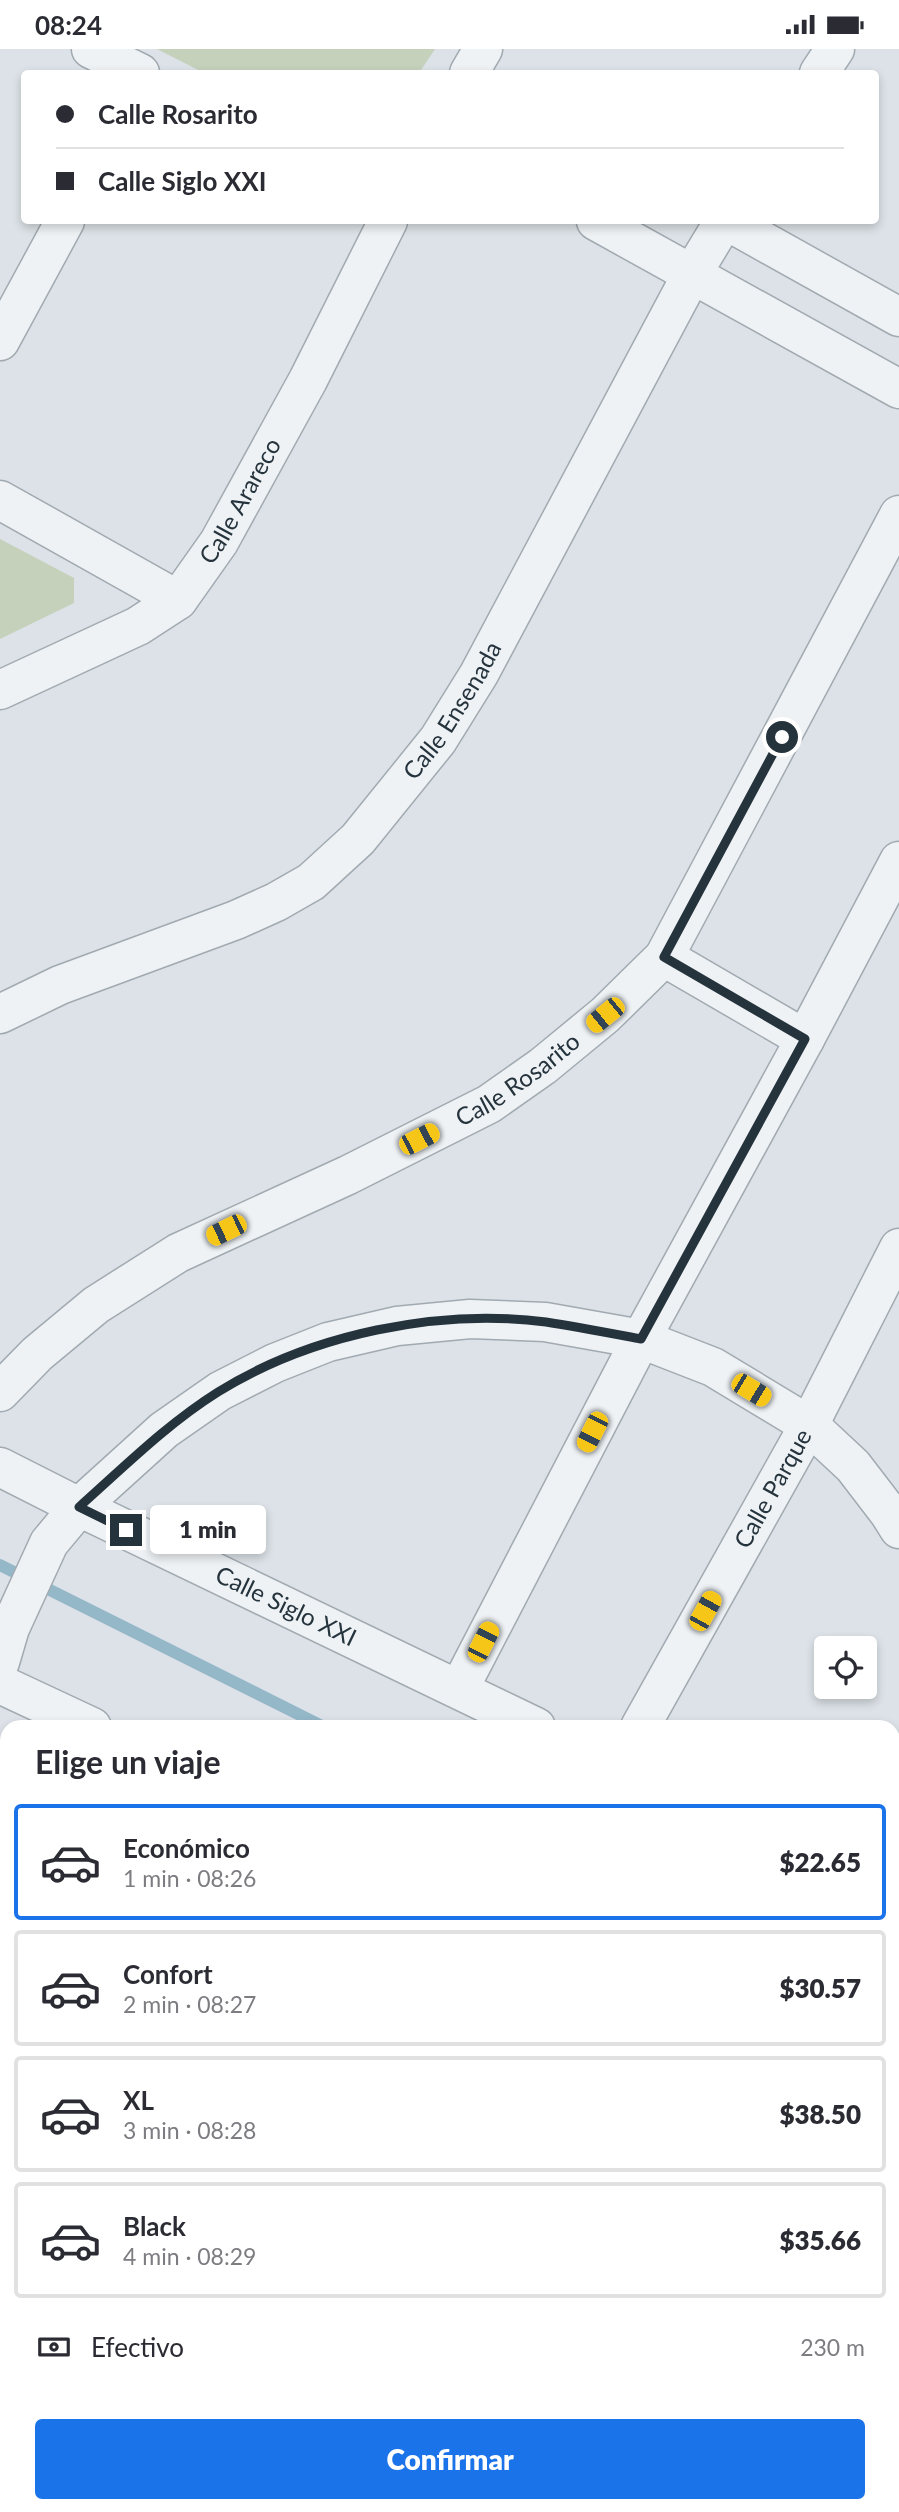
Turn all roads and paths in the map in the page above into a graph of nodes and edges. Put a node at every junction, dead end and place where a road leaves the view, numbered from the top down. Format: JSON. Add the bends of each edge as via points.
{"nodes":[{"id":1,"x":91,"y":49,"type":"edge"},
{"id":2,"x":482,"y":49,"type":"edge"},
{"id":3,"x":835,"y":49,"type":"edge"},
{"id":4,"x":134,"y":70,"type":"edge"},
{"id":5,"x":471,"y":70,"type":"edge"},
{"id":6,"x":822,"y":70,"type":"edge"},
{"id":7,"x":63,"y":224,"type":"edge"},
{"id":8,"x":386,"y":224,"type":"edge"},
{"id":9,"x":601,"y":224,"type":"edge"},
{"id":10,"x":724,"y":224,"type":"edge"},
{"id":11,"x":731,"y":224,"type":"edge"},
{"id":12,"x":692,"y":274,"type":"junction"},
{"id":13,"x":899,"y":317,"type":"edge"},
{"id":14,"x":0,"y":341,"type":"edge"},
{"id":15,"x":899,"y":389,"type":"edge"},
{"id":16,"x":0,"y":500,"type":"edge"},
{"id":17,"x":899,"y":515,"type":"edge"},
{"id":18,"x":178,"y":600,"type":"junction"},
{"id":19,"x":0,"y":690,"type":"edge"},
{"id":20,"x":899,"y":861,"type":"edge"},
{"id":21,"x":664,"y":957,"type":"junction"},
{"id":22,"x":0,"y":1014,"type":"edge"},
{"id":23,"x":805,"y":1039,"type":"junction"},
{"id":24,"x":899,"y":1248,"type":"edge"},
{"id":25,"x":641,"y":1339,"type":"junction"},
{"id":26,"x":0,"y":1392,"type":"edge"},
{"id":27,"x":809,"y":1425,"type":"junction"},
{"id":28,"x":0,"y":1467,"type":"edge"},
{"id":29,"x":79,"y":1507,"type":"junction"},
{"id":30,"x":899,"y":1529,"type":"edge"},
{"id":31,"x":5,"y":1645,"type":"edge"},
{"id":32,"x":0,"y":1683,"type":"edge"},
{"id":33,"x":459,"y":1689,"type":"junction"},
{"id":34,"x":78,"y":1720,"type":"edge"},
{"id":35,"x":522,"y":1720,"type":"edge"},
{"id":36,"x":644,"y":1720,"type":"edge"}],
"edges":[{"from":1,"to":4,"type":"street"},
{"from":2,"to":5,"type":"street"},
{"from":3,"to":6,"type":"street"},
{"from":7,"to":14,"type":"street"},
{"from":8,"to":18,"type":"street","name":"Calle Arareco","via":[[232,519]]},
{"from":9,"to":12,"type":"street"},
{"from":10,"to":12,"type":"street","name":"Calle Ensenada"},
{"from":11,"to":13,"type":"street"},
{"from":12,"to":15,"type":"street"},
{"from":12,"to":22,"type":"street","name":"Calle Ensenada","via":[[479,674],[438,740],[358,839],[310,882],[276,902],[60,985]]},
{"from":16,"to":18,"type":"street"},
{"from":17,"to":21,"type":"street","name":"Calle Rosarito"},
{"from":18,"to":19,"type":"street","name":"Calle Arareco","via":[[138,626]]},
{"from":20,"to":23,"type":"street"},
{"from":21,"to":23,"type":"street"},
{"from":21,"to":26,"type":"street","name":"Calle Rosarito","via":[[605,1015],[489,1104],[178,1253],[96,1305]]},
{"from":23,"to":25,"type":"street"},
{"from":24,"to":27,"type":"street","name":"Calle Parque"},
{"from":25,"to":27,"type":"street","via":[[713,1367]]},
{"from":25,"to":29,"type":"street","via":[[545,1322],[470,1319],[397,1326],[328,1342],[220,1391],[164,1430]]},
{"from":25,"to":33,"type":"street"},
{"from":27,"to":30,"type":"street","via":[[853,1466]]},
{"from":27,"to":36,"type":"street","name":"Calle Parque"},
{"from":28,"to":29,"type":"street","name":"Calle Siglo XXI"},
{"from":29,"to":31,"type":"street","via":[[49,1543]]},
{"from":29,"to":33,"type":"street","name":"Calle Siglo XXI"},
{"from":32,"to":34,"type":"street"},
{"from":33,"to":35,"type":"street","name":"Calle Siglo XXI"}]}
